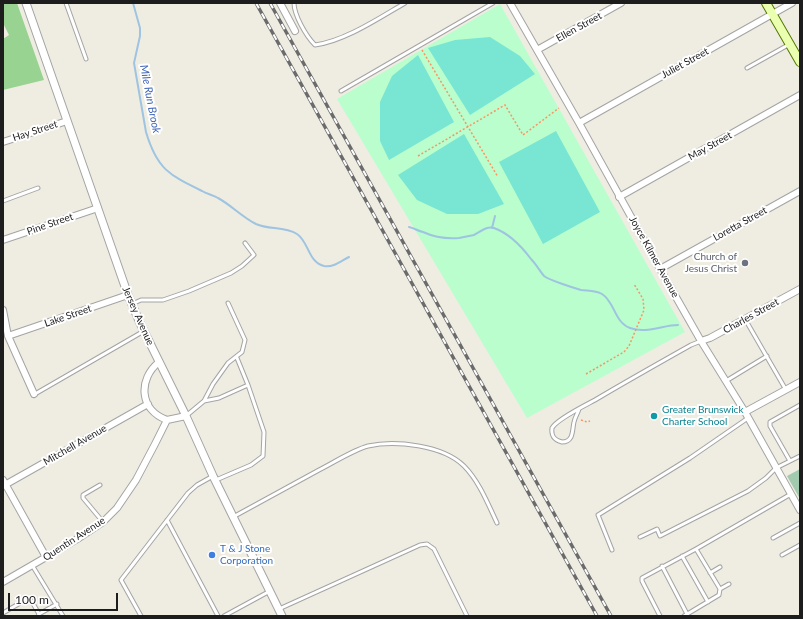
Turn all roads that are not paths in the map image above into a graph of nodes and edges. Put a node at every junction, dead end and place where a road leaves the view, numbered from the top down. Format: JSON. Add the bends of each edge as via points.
{"nodes":[{"id":1,"x":26,"y":3,"type":"edge"},
{"id":2,"x":66,"y":3,"type":"edge"},
{"id":3,"x":280,"y":3,"type":"edge"},
{"id":4,"x":294,"y":3,"type":"edge"},
{"id":5,"x":405,"y":3,"type":"edge"},
{"id":6,"x":493,"y":3,"type":"edge"},
{"id":7,"x":510,"y":3,"type":"edge"},
{"id":8,"x":621,"y":3,"type":"edge"},
{"id":9,"x":766,"y":3,"type":"edge"},
{"id":10,"x":792,"y":3,"type":"edge"},
{"id":11,"x":772,"y":13,"type":"junction"},
{"id":12,"x":295,"y":31,"type":"dead end"},
{"id":13,"x":790,"y":44,"type":"junction"},
{"id":14,"x":537,"y":50,"type":"junction"},
{"id":15,"x":86,"y":59,"type":"dead end"},
{"id":16,"x":800,"y":62,"type":"edge"},
{"id":17,"x":747,"y":68,"type":"dead end"},
{"id":18,"x":341,"y":91,"type":"dead end"},
{"id":19,"x":800,"y":95,"type":"edge"},
{"id":20,"x":68,"y":121,"type":"junction"},
{"id":21,"x":579,"y":123,"type":"junction"},
{"id":22,"x":3,"y":142,"type":"edge"},
{"id":23,"x":38,"y":188,"type":"dead end"},
{"id":24,"x":800,"y":191,"type":"edge"},
{"id":25,"x":619,"y":197,"type":"junction"},
{"id":26,"x":3,"y":201,"type":"edge"},
{"id":27,"x":98,"y":208,"type":"junction"},
{"id":28,"x":3,"y":240,"type":"edge"},
{"id":29,"x":245,"y":242,"type":"dead end"},
{"id":30,"x":660,"y":269,"type":"junction"},
{"id":31,"x":800,"y":288,"type":"edge"},
{"id":32,"x":128,"y":295,"type":"junction"},
{"id":33,"x":132,"y":304,"type":"junction"},
{"id":34,"x":228,"y":304,"type":"dead end"},
{"id":35,"x":3,"y":310,"type":"edge"},
{"id":36,"x":745,"y":319,"type":"junction"},
{"id":37,"x":144,"y":331,"type":"junction"},
{"id":38,"x":8,"y":336,"type":"junction"},
{"id":39,"x":701,"y":341,"type":"junction"},
{"id":40,"x":767,"y":356,"type":"junction"},
{"id":41,"x":237,"y":358,"type":"junction"},
{"id":42,"x":159,"y":362,"type":"junction"},
{"id":43,"x":726,"y":381,"type":"junction"},
{"id":44,"x":800,"y":382,"type":"edge"},
{"id":45,"x":248,"y":385,"type":"junction"},
{"id":46,"x":786,"y":390,"type":"junction"},
{"id":47,"x":34,"y":394,"type":"joint"},
{"id":48,"x":204,"y":401,"type":"junction"},
{"id":49,"x":148,"y":404,"type":"junction"},
{"id":50,"x":800,"y":405,"type":"edge"},
{"id":51,"x":580,"y":409,"type":"junction"},
{"id":52,"x":745,"y":412,"type":"junction"},
{"id":53,"x":186,"y":416,"type":"junction"},
{"id":54,"x":748,"y":418,"type":"junction"},
{"id":55,"x":166,"y":420,"type":"junction"},
{"id":56,"x":800,"y":456,"type":"edge"},
{"id":57,"x":790,"y":461,"type":"junction"},
{"id":58,"x":776,"y":468,"type":"junction"},
{"id":59,"x":214,"y":478,"type":"junction"},
{"id":60,"x":4,"y":483,"type":"edge"},
{"id":61,"x":100,"y":485,"type":"dead end"},
{"id":62,"x":791,"y":494,"type":"junction"},
{"id":63,"x":800,"y":510,"type":"edge"},
{"id":64,"x":233,"y":517,"type":"junction"},
{"id":65,"x":167,"y":520,"type":"junction"},
{"id":66,"x":103,"y":522,"type":"junction"},
{"id":67,"x":497,"y":523,"type":"dead end"},
{"id":68,"x":800,"y":523,"type":"edge"},
{"id":69,"x":640,"y":537,"type":"dead end"},
{"id":70,"x":773,"y":538,"type":"dead end"},
{"id":71,"x":800,"y":545,"type":"edge"},
{"id":72,"x":696,"y":549,"type":"junction"},
{"id":73,"x":612,"y":550,"type":"dead end"},
{"id":74,"x":782,"y":555,"type":"dead end"},
{"id":75,"x":682,"y":556,"type":"junction"},
{"id":76,"x":46,"y":557,"type":"junction"},
{"id":77,"x":32,"y":565,"type":"junction"},
{"id":78,"x":662,"y":566,"type":"junction"},
{"id":79,"x":720,"y":567,"type":"dead end"},
{"id":80,"x":710,"y":573,"type":"junction"},
{"id":81,"x":3,"y":582,"type":"edge"},
{"id":82,"x":729,"y":584,"type":"dead end"},
{"id":83,"x":720,"y":589,"type":"junction"},
{"id":84,"x":270,"y":591,"type":"junction"},
{"id":85,"x":708,"y":602,"type":"junction"},
{"id":86,"x":57,"y":604,"type":"junction"},
{"id":87,"x":3,"y":612,"type":"edge"},
{"id":88,"x":281,"y":613,"type":"edge"},
{"id":89,"x":38,"y":615,"type":"edge"},
{"id":90,"x":685,"y":615,"type":"edge"},
{"id":91,"x":63,"y":616,"type":"edge"},
{"id":92,"x":140,"y":616,"type":"edge"},
{"id":93,"x":218,"y":616,"type":"edge"},
{"id":94,"x":224,"y":616,"type":"edge"},
{"id":95,"x":467,"y":616,"type":"edge"},
{"id":96,"x":660,"y":616,"type":"edge"}],
"edges":[{"from":1,"to":20,"type":"street","name":"Jersey Avenue"},
{"from":2,"to":15,"type":"lane"},
{"from":3,"to":12,"type":"street"},
{"from":4,"to":5,"type":"lane","via":[[294,10],[315,45],[338,39]]},
{"from":6,"to":18,"type":"lane"},
{"from":7,"to":14,"type":"street","name":"Joyce Kilmer Avenue"},
{"from":8,"to":14,"type":"street","name":"Ellen Street"},
{"from":9,"to":11,"type":"main road"},
{"from":10,"to":11,"type":"street","name":"Juliet Street"},
{"from":11,"to":13,"type":"main road"},
{"from":11,"to":21,"type":"street","name":"Juliet Street"},
{"from":13,"to":16,"type":"main road"},
{"from":13,"to":17,"type":"lane"},
{"from":14,"to":21,"type":"street","name":"Joyce Kilmer Avenue"},
{"from":19,"to":25,"type":"street","name":"May Street"},
{"from":20,"to":22,"type":"street","name":"Hay Street"},
{"from":20,"to":27,"type":"street","name":"Jersey Avenue"},
{"from":21,"to":25,"type":"street","name":"Joyce Kilmer Avenue"},
{"from":23,"to":26,"type":"lane"},
{"from":24,"to":30,"type":"street","name":"Loretta Street"},
{"from":25,"to":30,"type":"street","name":"Joyce Kilmer Avenue"},
{"from":27,"to":28,"type":"street","name":"Pine Street"},
{"from":27,"to":32,"type":"street","name":"Jersey Avenue"},
{"from":29,"to":33,"type":"lane","via":[[254,255],[242,266],[175,296],[163,300],[141,300]]},
{"from":30,"to":39,"type":"street","name":"Joyce Kilmer Avenue"},
{"from":31,"to":36,"type":"street","name":"Charles Street"},
{"from":32,"to":33,"type":"street","name":"Jersey Avenue"},
{"from":32,"to":38,"type":"street","name":"Lake Street"},
{"from":33,"to":37,"type":"street","name":"Jersey Avenue"},
{"from":34,"to":41,"type":"lane","via":[[246,340]]},
{"from":35,"to":38,"type":"street"},
{"from":36,"to":39,"type":"street","name":"Charles Street"},
{"from":36,"to":40,"type":"lane"},
{"from":37,"to":42,"type":"street","name":"Jersey Avenue"},
{"from":37,"to":47,"type":"lane"},
{"from":38,"to":47,"type":"street"},
{"from":39,"to":43,"type":"street","name":"Joyce Kilmer Avenue"},
{"from":39,"to":51,"type":"lane"},
{"from":40,"to":43,"type":"lane"},
{"from":40,"to":46,"type":"lane"},
{"from":41,"to":45,"type":"lane"},
{"from":41,"to":48,"type":"lane","via":[[228,363]]},
{"from":42,"to":49,"type":"street","via":[[146,379],[144,393]]},
{"from":42,"to":53,"type":"street","name":"Jersey Avenue"},
{"from":43,"to":52,"type":"street","name":"Joyce Kilmer Avenue"},
{"from":44,"to":46,"type":"street"},
{"from":45,"to":48,"type":"lane","via":[[219,398]]},
{"from":45,"to":59,"type":"lane","via":[[264,432],[264,456],[251,465]]},
{"from":46,"to":52,"type":"street"},
{"from":48,"to":53,"type":"lane"},
{"from":49,"to":55,"type":"street","via":[[155,413]]},
{"from":49,"to":60,"type":"street","name":"Mitchell Avenue"},
{"from":50,"to":57,"type":"lane","via":[[770,422]]},
{"from":51,"to":51,"type":"lane","via":[[554,425],[551,432],[554,439],[562,442],[569,440]]},
{"from":52,"to":54,"type":"street","name":"Joyce Kilmer Avenue"},
{"from":53,"to":55,"type":"street"},
{"from":53,"to":59,"type":"street","name":"Jersey Avenue"},
{"from":54,"to":58,"type":"street","name":"Joyce Kilmer Avenue"},
{"from":54,"to":73,"type":"lane","via":[[690,458],[598,515]]},
{"from":55,"to":66,"type":"street","name":"Quentin Avenue","via":[[136,480],[117,508]]},
{"from":56,"to":57,"type":"lane"},
{"from":57,"to":58,"type":"lane"},
{"from":58,"to":62,"type":"street","name":"Joyce Kilmer Avenue"},
{"from":58,"to":69,"type":"lane","via":[[748,491],[660,536],[657,530]]},
{"from":59,"to":64,"type":"street","name":"Jersey Avenue"},
{"from":59,"to":65,"type":"lane","via":[[197,485],[188,493]]},
{"from":60,"to":76,"type":"street"},
{"from":61,"to":66,"type":"lane","via":[[83,495],[83,498]]},
{"from":62,"to":63,"type":"street","name":"Joyce Kilmer Avenue"},
{"from":62,"to":72,"type":"lane"},
{"from":64,"to":67,"type":"lane","via":[[367,447],[399,444],[431,449],[463,465],[482,492]]},
{"from":64,"to":84,"type":"street","name":"Jersey Avenue"},
{"from":65,"to":92,"type":"lane","via":[[120,580]]},
{"from":65,"to":93,"type":"lane"},
{"from":66,"to":76,"type":"street","name":"Quentin Avenue"},
{"from":68,"to":70,"type":"lane"},
{"from":71,"to":74,"type":"lane"},
{"from":72,"to":75,"type":"lane"},
{"from":72,"to":80,"type":"lane"},
{"from":75,"to":78,"type":"lane"},
{"from":75,"to":85,"type":"lane"},
{"from":76,"to":77,"type":"street","name":"Quentin Avenue"},
{"from":77,"to":81,"type":"street","name":"Quentin Avenue"},
{"from":77,"to":86,"type":"lane"},
{"from":78,"to":90,"type":"lane"},
{"from":78,"to":96,"type":"lane","via":[[642,578]]},
{"from":79,"to":80,"type":"lane"},
{"from":80,"to":83,"type":"lane"},
{"from":82,"to":83,"type":"lane"},
{"from":83,"to":85,"type":"lane","via":[[718,595]]},
{"from":84,"to":88,"type":"street","name":"Jersey Avenue"},
{"from":84,"to":94,"type":"lane"},
{"from":85,"to":90,"type":"lane"},
{"from":86,"to":89,"type":"lane"},
{"from":86,"to":91,"type":"lane"},
{"from":87,"to":89,"type":"lane","via":[[27,598],[31,600]]},
{"from":88,"to":95,"type":"lane","via":[[420,545],[427,544],[434,549]]}]}
